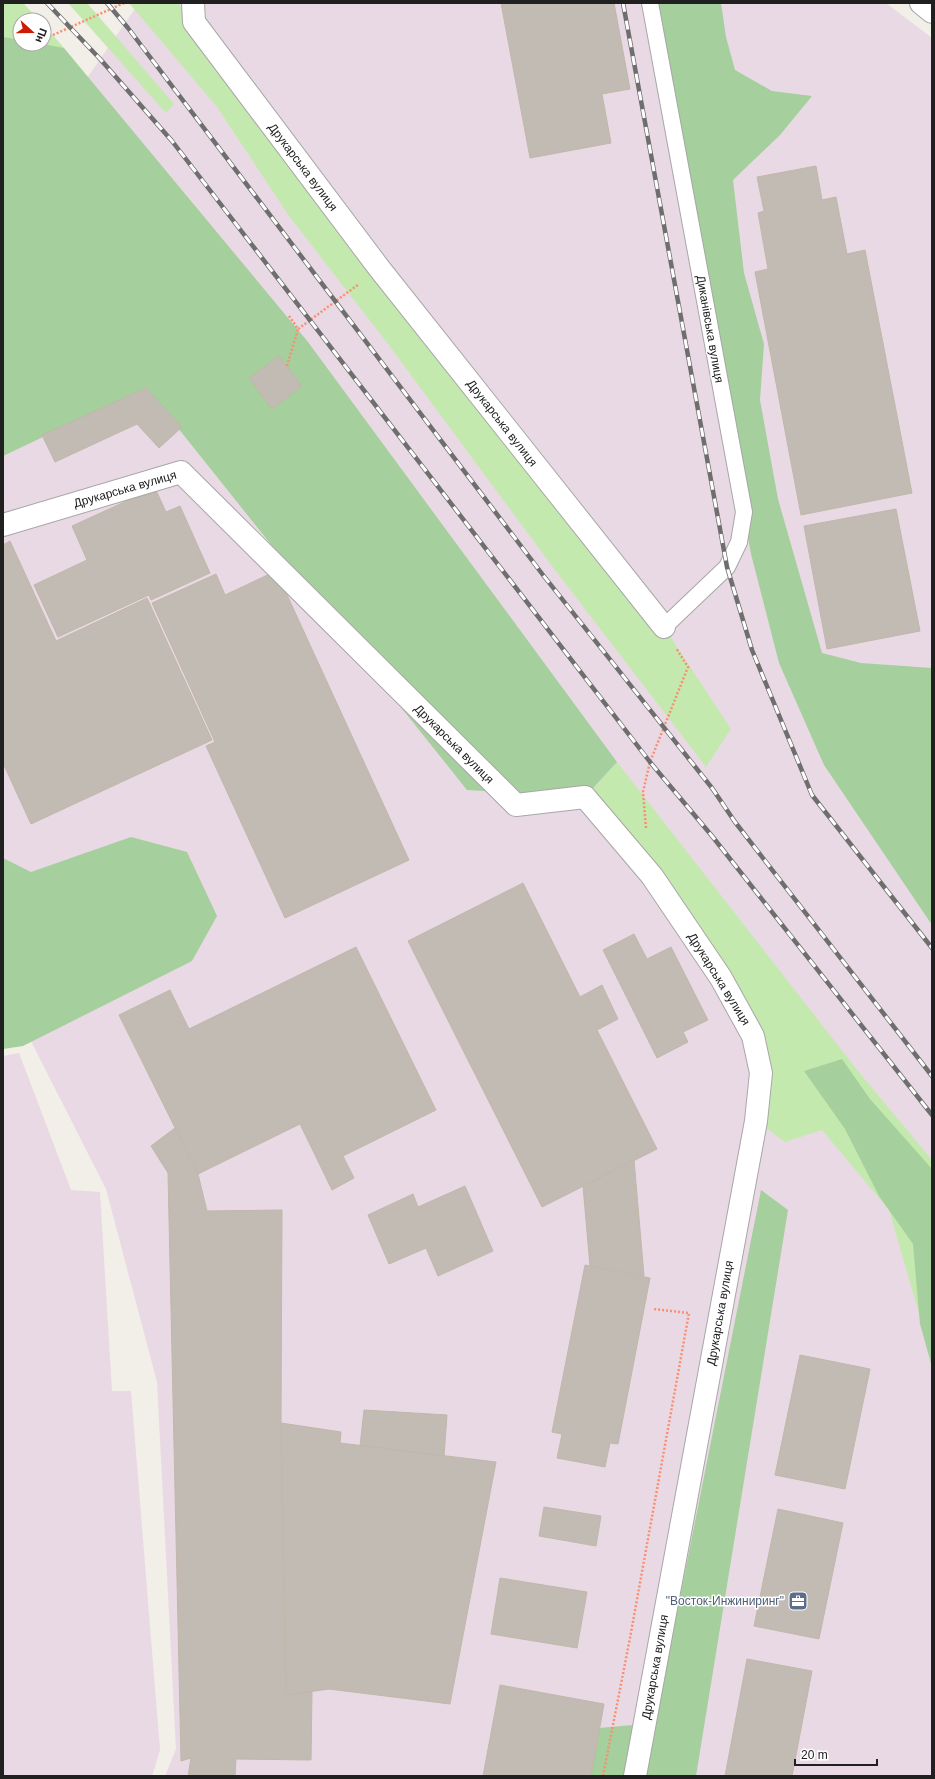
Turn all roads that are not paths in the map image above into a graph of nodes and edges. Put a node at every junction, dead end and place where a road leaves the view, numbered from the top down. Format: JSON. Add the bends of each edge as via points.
{"nodes":[{"id":1,"x":193,"y":3,"type":"edge"},
{"id":2,"x":650,"y":3,"type":"edge"},
{"id":3,"x":921,"y":3,"type":"edge"},
{"id":4,"x":932,"y":12,"type":"edge"},
{"id":5,"x":3,"y":525,"type":"edge"},
{"id":6,"x":664,"y":627,"type":"joint"},
{"id":7,"x":635,"y":1776,"type":"edge"}],
"edges":[{"from":1,"to":6,"type":"street","name":"Друкарська вулиця","via":[[194,22],[379,268]]},
{"from":2,"to":6,"type":"lane","name":"Диканівська вулиця","via":[[744,512],[739,542],[727,568]]},
{"from":3,"to":4,"type":"street"},
{"from":5,"to":7,"type":"street","name":"Друкарська вулиця","via":[[181,472],[516,805],[585,798],[652,876],[721,978],[753,1036],[761,1073],[756,1121]]}]}
